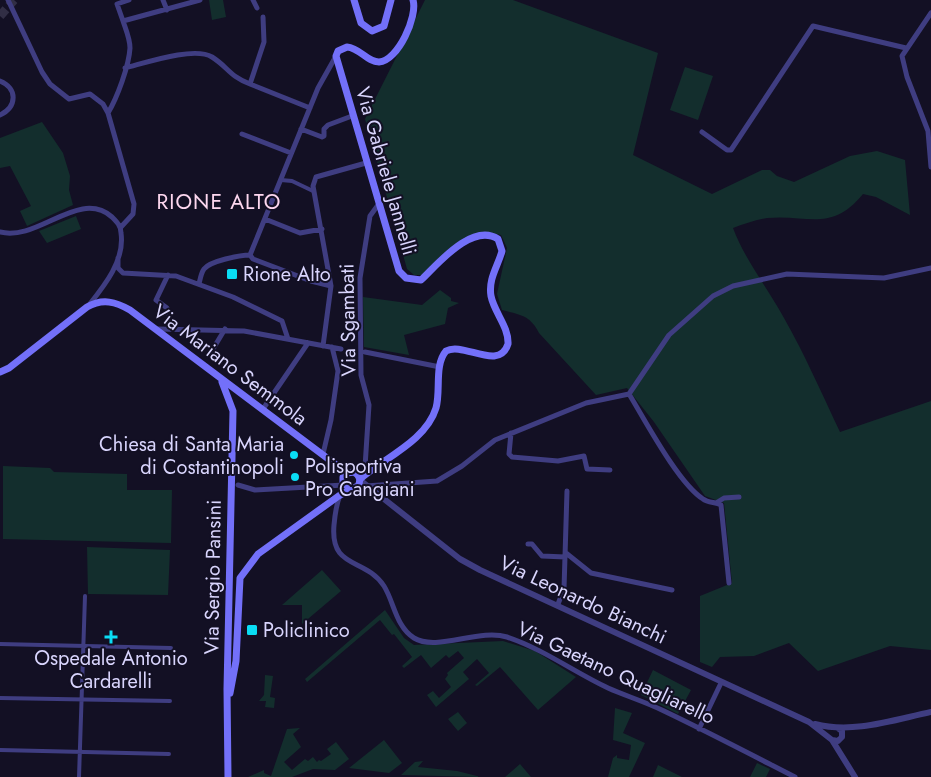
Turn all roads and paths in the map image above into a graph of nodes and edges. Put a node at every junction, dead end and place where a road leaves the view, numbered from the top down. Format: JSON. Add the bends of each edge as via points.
{"nodes":[{"id":1,"x":8,"y":0,"type":"edge"},
{"id":2,"x":129,"y":0,"type":"edge"},
{"id":3,"x":163,"y":0,"type":"edge"},
{"id":4,"x":200,"y":0,"type":"edge"},
{"id":5,"x":253,"y":0,"type":"edge"},
{"id":6,"x":354,"y":0,"type":"edge"},
{"id":7,"x":391,"y":0,"type":"edge"},
{"id":8,"x":413,"y":0,"type":"edge"},
{"id":9,"x":256,"y":8,"type":"dead end"},
{"id":10,"x":167,"y":10,"type":"junction"},
{"id":11,"x":931,"y":13,"type":"edge"},
{"id":12,"x":263,"y":17,"type":"dead end"},
{"id":13,"x":123,"y":21,"type":"junction"},
{"id":14,"x":906,"y":48,"type":"junction"},
{"id":15,"x":336,"y":56,"type":"junction"},
{"id":16,"x":125,"y":68,"type":"junction"},
{"id":17,"x":0,"y":82,"type":"edge"},
{"id":18,"x":250,"y":84,"type":"junction"},
{"id":19,"x":310,"y":108,"type":"junction"},
{"id":20,"x":108,"y":113,"type":"junction"},
{"id":21,"x":0,"y":115,"type":"edge"},
{"id":22,"x":352,"y":116,"type":"junction"},
{"id":23,"x":301,"y":129,"type":"junction"},
{"id":24,"x":702,"y":132,"type":"dead end"},
{"id":25,"x":242,"y":134,"type":"dead end"},
{"id":26,"x":291,"y":153,"type":"junction"},
{"id":27,"x":366,"y":162,"type":"junction"},
{"id":28,"x":931,"y":167,"type":"edge"},
{"id":29,"x":281,"y":180,"type":"junction"},
{"id":30,"x":313,"y":191,"type":"junction"},
{"id":31,"x":378,"y":205,"type":"junction"},
{"id":32,"x":265,"y":219,"type":"junction"},
{"id":33,"x":121,"y":227,"type":"junction"},
{"id":34,"x":322,"y":229,"type":"junction"},
{"id":35,"x":0,"y":232,"type":"edge"},
{"id":36,"x":250,"y":256,"type":"junction"},
{"id":37,"x":118,"y":258,"type":"junction"},
{"id":38,"x":931,"y":268,"type":"edge"},
{"id":39,"x":168,"y":275,"type":"junction"},
{"id":40,"x":199,"y":284,"type":"junction"},
{"id":41,"x":331,"y":286,"type":"junction"},
{"id":42,"x":87,"y":307,"type":"junction"},
{"id":43,"x":167,"y":313,"type":"dead end"},
{"id":44,"x":155,"y":329,"type":"junction"},
{"id":45,"x":225,"y":329,"type":"junction"},
{"id":46,"x":288,"y":339,"type":"junction"},
{"id":47,"x":308,"y":343,"type":"junction"},
{"id":48,"x":323,"y":346,"type":"junction"},
{"id":49,"x":332,"y":347,"type":"junction"},
{"id":50,"x":341,"y":349,"type":"dead end"},
{"id":51,"x":365,"y":352,"type":"dead end"},
{"id":52,"x":210,"y":354,"type":"dead end"},
{"id":53,"x":440,"y":367,"type":"junction"},
{"id":54,"x":0,"y":372,"type":"edge"},
{"id":55,"x":221,"y":379,"type":"junction"},
{"id":56,"x":629,"y":394,"type":"junction"},
{"id":57,"x":263,"y":409,"type":"junction"},
{"id":58,"x":510,"y":434,"type":"junction"},
{"id":59,"x":323,"y":454,"type":"junction"},
{"id":60,"x":367,"y":469,"type":"junction"},
{"id":61,"x":610,"y":470,"type":"dead end"},
{"id":62,"x":347,"y":472,"type":"junction"},
{"id":63,"x":359,"y":477,"type":"junction"},
{"id":64,"x":238,"y":485,"type":"dead end"},
{"id":65,"x":366,"y":486,"type":"junction"},
{"id":66,"x":350,"y":487,"type":"junction"},
{"id":67,"x":567,"y":490,"type":"dead end"},
{"id":68,"x":340,"y":495,"type":"junction"},
{"id":69,"x":739,"y":497,"type":"dead end"},
{"id":70,"x":716,"y":503,"type":"junction"},
{"id":71,"x":528,"y":544,"type":"dead end"},
{"id":72,"x":566,"y":555,"type":"junction"},
{"id":73,"x":729,"y":583,"type":"dead end"},
{"id":74,"x":672,"y":590,"type":"dead end"},
{"id":75,"x":85,"y":596,"type":"dead end"},
{"id":76,"x":558,"y":604,"type":"junction"},
{"id":77,"x":0,"y":644,"type":"edge"},
{"id":78,"x":83,"y":645,"type":"junction"},
{"id":79,"x":172,"y":648,"type":"dead end"},
{"id":80,"x":721,"y":683,"type":"junction"},
{"id":81,"x":0,"y":698,"type":"edge"},
{"id":82,"x":81,"y":699,"type":"junction"},
{"id":83,"x":170,"y":701,"type":"dead end"},
{"id":84,"x":228,"y":706,"type":"junction"},
{"id":85,"x":931,"y":712,"type":"edge"},
{"id":86,"x":809,"y":722,"type":"junction"},
{"id":87,"x":857,"y":727,"type":"junction"},
{"id":88,"x":836,"y":728,"type":"junction"},
{"id":89,"x":699,"y":729,"type":"junction"},
{"id":90,"x":842,"y":737,"type":"junction"},
{"id":91,"x":831,"y":739,"type":"junction"},
{"id":92,"x":0,"y":750,"type":"edge"},
{"id":93,"x":80,"y":752,"type":"junction"},
{"id":94,"x":169,"y":754,"type":"dead end"},
{"id":95,"x":846,"y":760,"type":"junction"},
{"id":96,"x":79,"y":777,"type":"edge"},
{"id":97,"x":228,"y":777,"type":"edge"},
{"id":98,"x":796,"y":777,"type":"edge"},
{"id":99,"x":855,"y":777,"type":"edge"}],
"edges":[{"from":1,"to":20,"type":"street","via":[[50,84],[69,99],[90,94]]},
{"from":2,"to":13,"type":"street","via":[[117,4]]},
{"from":3,"to":10,"type":"street"},
{"from":4,"to":10,"type":"street"},
{"from":5,"to":9,"type":"street"},
{"from":6,"to":7,"type":"main road","via":[[361,23],[372,31],[384,26]]},
{"from":8,"to":15,"type":"main road","name":"Via Gabriele Jannelli","via":[[415,13],[410,26],[399,46],[384,61],[372,61],[351,47],[342,48]]},
{"from":10,"to":13,"type":"street"},
{"from":11,"to":14,"type":"street"},
{"from":12,"to":18,"type":"street","via":[[264,42]]},
{"from":13,"to":16,"type":"street","via":[[130,46]]},
{"from":14,"to":24,"type":"street","via":[[813,26],[734,148],[727,150]]},
{"from":14,"to":28,"type":"street","via":[[903,62],[928,132]]},
{"from":15,"to":19,"type":"street"},
{"from":15,"to":22,"type":"main road","name":"Via Gabriele Jannelli"},
{"from":16,"to":18,"type":"street","via":[[182,55],[206,54],[232,76]]},
{"from":16,"to":20,"type":"street"},
{"from":17,"to":21,"type":"street","via":[[8,84],[14,99]]},
{"from":18,"to":19,"type":"street"},
{"from":19,"to":23,"type":"street"},
{"from":20,"to":33,"type":"street","via":[[134,204],[133,214]]},
{"from":22,"to":23,"type":"street","via":[[328,125],[322,137]]},
{"from":22,"to":27,"type":"main road","name":"Via Gabriele Jannelli"},
{"from":23,"to":26,"type":"street"},
{"from":25,"to":26,"type":"street"},
{"from":26,"to":29,"type":"street"},
{"from":27,"to":30,"type":"street","via":[[316,177]]},
{"from":27,"to":31,"type":"main road","name":"Via Gabriele Jannelli"},
{"from":29,"to":30,"type":"street","via":[[292,181]]},
{"from":29,"to":32,"type":"street"},
{"from":30,"to":34,"type":"street"},
{"from":31,"to":53,"type":"main road","name":"Via Gabriele Jannelli","via":[[396,265],[401,275],[413,280],[420,280],[458,244],[490,235],[500,242],[502,251],[494,268],[491,296],[508,340],[507,348],[497,356],[449,349]]},
{"from":31,"to":60,"type":"street","name":"Via Sgambati","via":[[370,216],[360,278],[361,375],[368,405]]},
{"from":32,"to":34,"type":"street","via":[[300,233]]},
{"from":32,"to":36,"type":"street"},
{"from":33,"to":35,"type":"street","via":[[107,213],[88,208],[32,230],[14,234]]},
{"from":33,"to":37,"type":"street"},
{"from":34,"to":41,"type":"street"},
{"from":36,"to":40,"type":"street","via":[[242,255],[211,264],[203,270]]},
{"from":36,"to":41,"type":"street"},
{"from":37,"to":39,"type":"street","via":[[118,268],[123,272]]},
{"from":37,"to":42,"type":"street","via":[[107,282]]},
{"from":38,"to":56,"type":"street","via":[[884,278],[787,274],[722,291],[698,307],[669,335]]},
{"from":39,"to":40,"type":"street"},
{"from":39,"to":43,"type":"street","via":[[156,300],[167,308]]},
{"from":40,"to":46,"type":"street","via":[[282,321]]},
{"from":41,"to":48,"type":"street"},
{"from":42,"to":44,"type":"main road","name":"Via Mariano Semmola","via":[[104,302],[119,304]]},
{"from":42,"to":54,"type":"main road"},
{"from":44,"to":45,"type":"street"},
{"from":44,"to":55,"type":"main road","name":"Via Mariano Semmola"},
{"from":45,"to":46,"type":"street"},
{"from":45,"to":52,"type":"street"},
{"from":46,"to":47,"type":"street"},
{"from":47,"to":48,"type":"street"},
{"from":47,"to":57,"type":"street"},
{"from":48,"to":49,"type":"street"},
{"from":49,"to":50,"type":"street"},
{"from":49,"to":59,"type":"street","via":[[338,371]]},
{"from":51,"to":53,"type":"street"},
{"from":53,"to":60,"type":"main road","via":[[436,409],[426,424],[415,438]]},
{"from":55,"to":57,"type":"main road","name":"Via Mariano Semmola"},
{"from":55,"to":84,"type":"main road","name":"Via Sergio Pansini","via":[[233,411]]},
{"from":56,"to":58,"type":"street","via":[[586,403]]},
{"from":56,"to":70,"type":"street","via":[[686,481],[703,500]]},
{"from":57,"to":59,"type":"main road","name":"Via Mariano Semmola"},
{"from":58,"to":61,"type":"street","via":[[509,454],[512,457],[558,461],[583,456],[587,469]]},
{"from":58,"to":65,"type":"street","via":[[495,440],[437,481]]},
{"from":59,"to":62,"type":"main road","name":"Via Mariano Semmola"},
{"from":60,"to":63,"type":"main road"},
{"from":62,"to":63,"type":"main road"},
{"from":62,"to":66,"type":"main road","via":[[342,479]]},
{"from":63,"to":65,"type":"street","name":"Via Leonardo Bianchi"},
{"from":63,"to":66,"type":"main road"},
{"from":64,"to":66,"type":"street","via":[[255,490]]},
{"from":65,"to":66,"type":"street"},
{"from":65,"to":76,"type":"street","name":"Via Leonardo Bianchi","via":[[460,559]]},
{"from":66,"to":68,"type":"main road"},
{"from":67,"to":72,"type":"street"},
{"from":68,"to":84,"type":"main road","via":[[258,554],[240,578],[236,661]]},
{"from":68,"to":89,"type":"street","name":"Via Gaetano Quagliarello","via":[[333,536],[337,551],[342,558],[372,572],[383,585],[398,620],[411,636],[420,641],[505,636]]},
{"from":69,"to":70,"type":"street","via":[[724,498]]},
{"from":70,"to":73,"type":"street","via":[[721,505]]},
{"from":71,"to":72,"type":"street","via":[[532,544],[542,556]]},
{"from":72,"to":74,"type":"street","via":[[591,573]]},
{"from":72,"to":76,"type":"street","via":[[564,589]]},
{"from":75,"to":78,"type":"street"},
{"from":76,"to":80,"type":"street","name":"Via Leonardo Bianchi"},
{"from":77,"to":78,"type":"street"},
{"from":78,"to":79,"type":"street"},
{"from":78,"to":82,"type":"street"},
{"from":80,"to":86,"type":"street","name":"Via Leonardo Bianchi"},
{"from":80,"to":89,"type":"street"},
{"from":81,"to":82,"type":"street"},
{"from":82,"to":83,"type":"street"},
{"from":82,"to":93,"type":"street"},
{"from":84,"to":97,"type":"main road","name":"Via Sergio Pansini"},
{"from":85,"to":87,"type":"street"},
{"from":86,"to":88,"type":"street","name":"Via Leonardo Bianchi"},
{"from":86,"to":91,"type":"street","name":"Via Leonardo Bianchi"},
{"from":87,"to":88,"type":"street","name":"Via Leonardo Bianchi"},
{"from":87,"to":90,"type":"street"},
{"from":88,"to":90,"type":"street","via":[[842,731]]},
{"from":88,"to":91,"type":"street","via":[[830,732]]},
{"from":89,"to":98,"type":"street","name":"Via Gaetano Quagliarello"},
{"from":90,"to":91,"type":"street","via":[[837,741]]},
{"from":90,"to":95,"type":"street"},
{"from":91,"to":95,"type":"street","name":"Via Leonardo Bianchi"},
{"from":92,"to":93,"type":"street"},
{"from":93,"to":94,"type":"street"},
{"from":93,"to":96,"type":"street"},
{"from":95,"to":99,"type":"street"}]}
